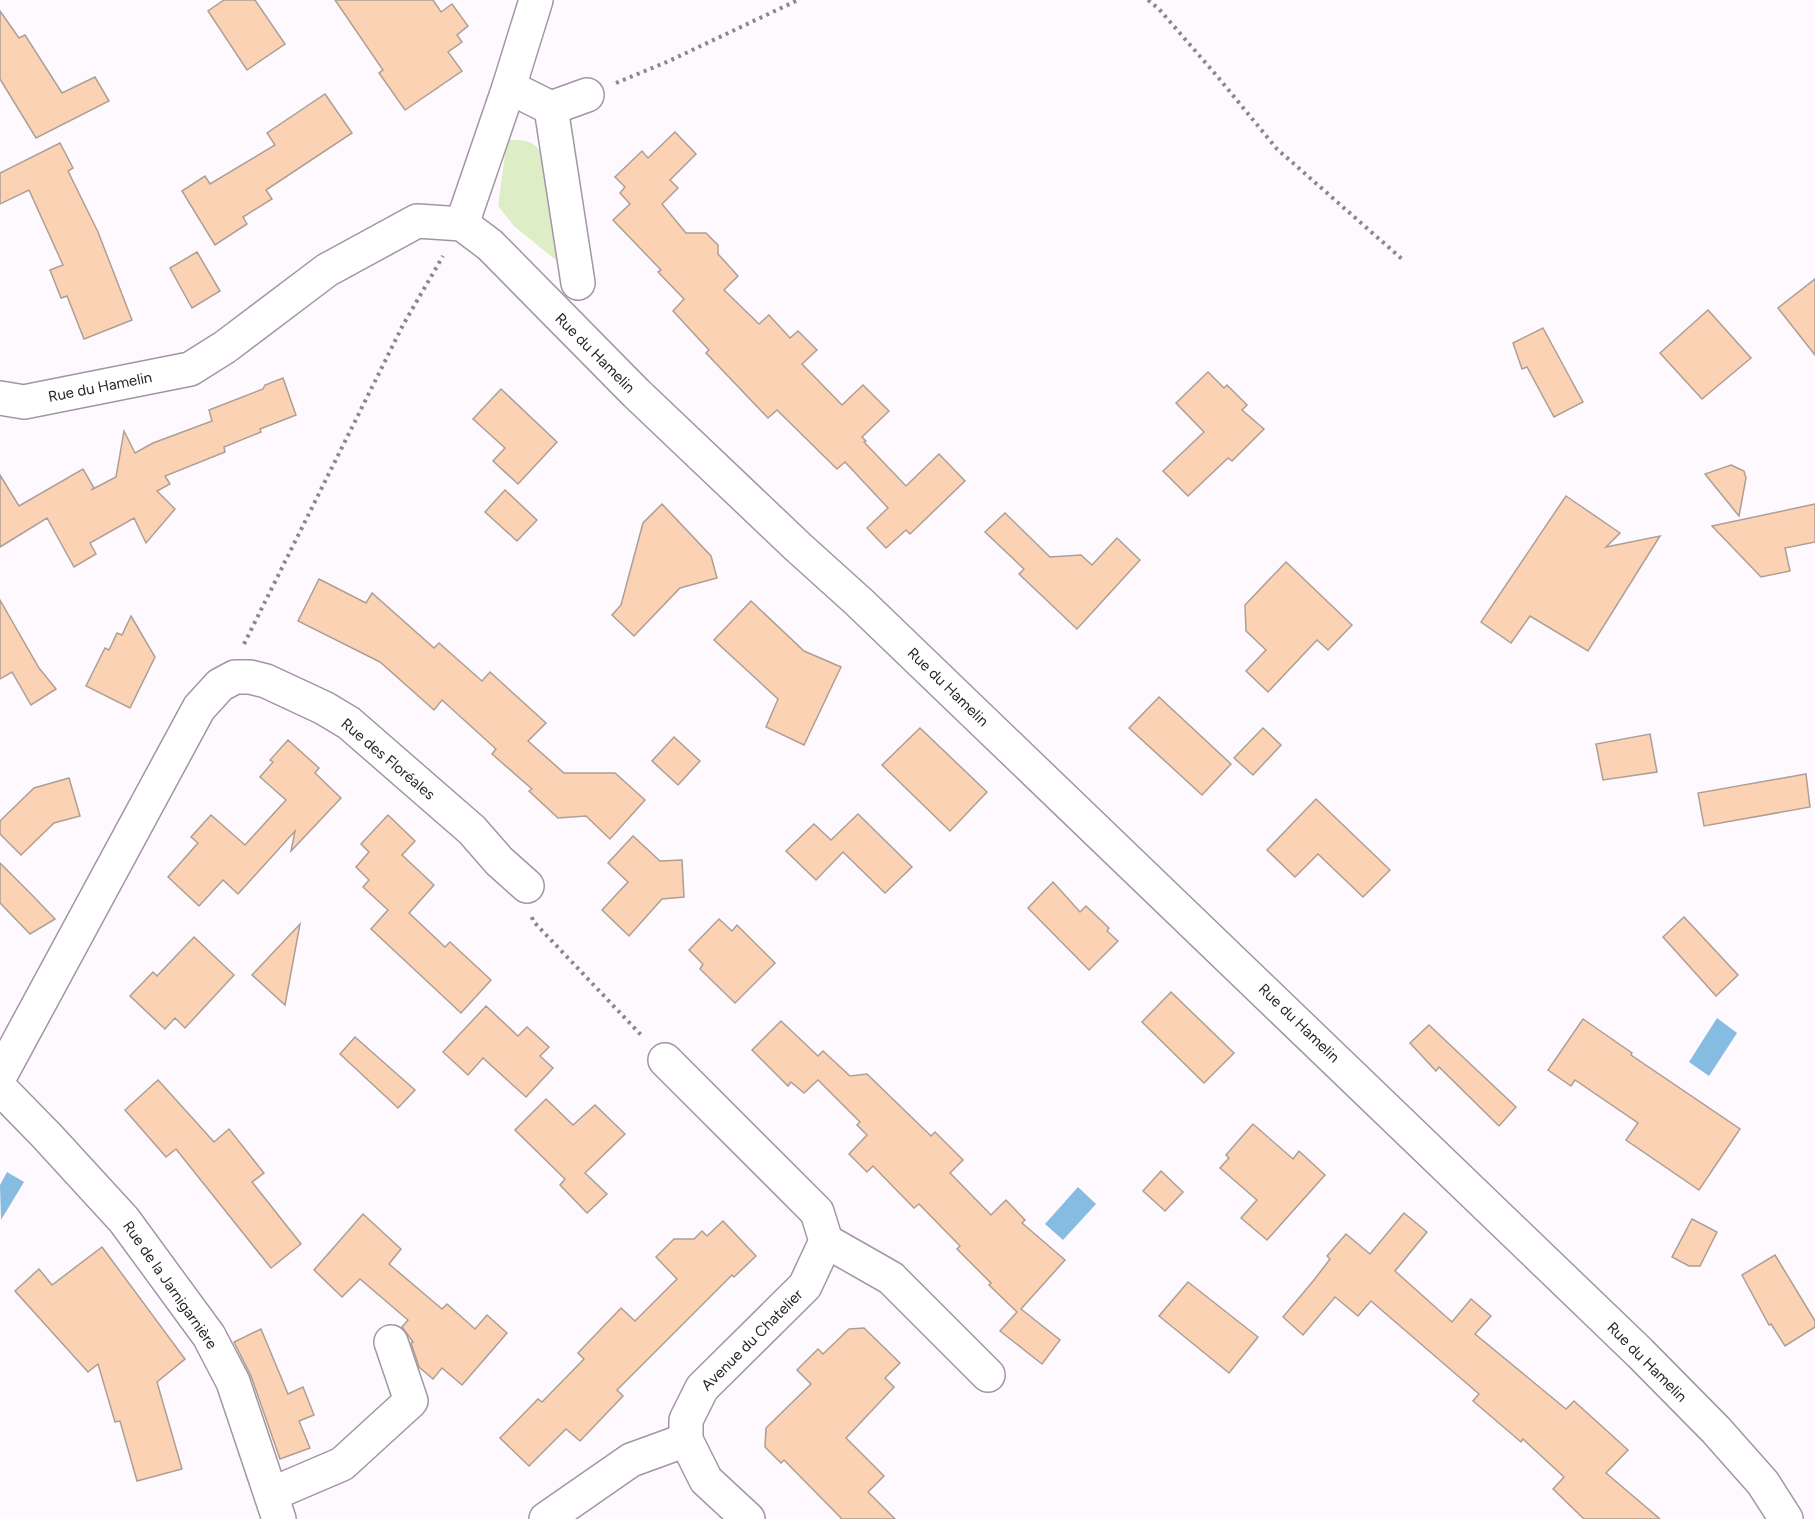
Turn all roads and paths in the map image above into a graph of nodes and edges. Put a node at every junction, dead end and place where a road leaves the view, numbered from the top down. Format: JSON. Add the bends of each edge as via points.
{"nodes":[{"id":1,"x":536,"y":0,"type":"edge"},
{"id":2,"x":798,"y":0,"type":"edge"},
{"id":3,"x":1148,"y":0,"type":"edge"},
{"id":4,"x":509,"y":87,"type":"junction"},
{"id":5,"x":587,"y":95,"type":"joint"},
{"id":6,"x":551,"y":108,"type":"junction"},
{"id":7,"x":462,"y":224,"type":"junction"},
{"id":8,"x":1402,"y":259,"type":"dead end"},
{"id":9,"x":578,"y":283,"type":"dead end"},
{"id":10,"x":0,"y":398,"type":"edge"},
{"id":11,"x":235,"y":677,"type":"junction"},
{"id":12,"x":527,"y":886,"type":"joint"},
{"id":13,"x":665,"y":1060,"type":"joint"},
{"id":14,"x":0,"y":1076,"type":"edge"},
{"id":15,"x":0,"y":1088,"type":"edge"},
{"id":16,"x":826,"y":1241,"type":"junction"},
{"id":17,"x":391,"y":1342,"type":"dead end"},
{"id":18,"x":988,"y":1375,"type":"dead end"},
{"id":19,"x":686,"y":1440,"type":"junction"},
{"id":20,"x":276,"y":1507,"type":"edge"},
{"id":21,"x":546,"y":1519,"type":"edge"},
{"id":22,"x":747,"y":1519,"type":"edge"},
{"id":23,"x":1786,"y":1519,"type":"edge"}],
"edges":[{"from":1,"to":4,"type":"street"},
{"from":2,"to":5,"type":"path"},
{"from":3,"to":8,"type":"path","via":[[1160,9],[1277,149]]},
{"from":4,"to":6,"type":"street"},
{"from":4,"to":7,"type":"street"},
{"from":5,"to":6,"type":"street"},
{"from":6,"to":9,"type":"street"},
{"from":7,"to":10,"type":"street","name":"Rue du Hamelin","via":[[417,221],[327,270],[190,369],[24,402]]},
{"from":7,"to":11,"type":"path","via":[[403,325],[242,648]]},
{"from":7,"to":23,"type":"street","name":"Rue du Hamelin","via":[[490,245],[644,401],[860,602],[1640,1353],[1763,1483]]},
{"from":11,"to":12,"type":"street","name":"Rue des Floréales","via":[[266,681],[349,723],[472,830]]},
{"from":11,"to":14,"type":"street","via":[[220,685],[199,708]]},
{"from":12,"to":13,"type":"path","via":[[533,921]]},
{"from":13,"to":16,"type":"street","via":[[817,1212]]},
{"from":15,"to":20,"type":"street","name":"Rue de la Jarnigarnière","via":[[124,1220],[209,1336],[233,1383]]},
{"from":16,"to":18,"type":"street","via":[[891,1278]]},
{"from":16,"to":19,"type":"street","name":"Avenue du Chatelier","via":[[805,1286],[702,1388],[686,1420]]},
{"from":17,"to":20,"type":"street","via":[[411,1401],[342,1464]]},
{"from":19,"to":21,"type":"street","via":[[631,1460]]},
{"from":19,"to":22,"type":"street","via":[[706,1480]]}]}
